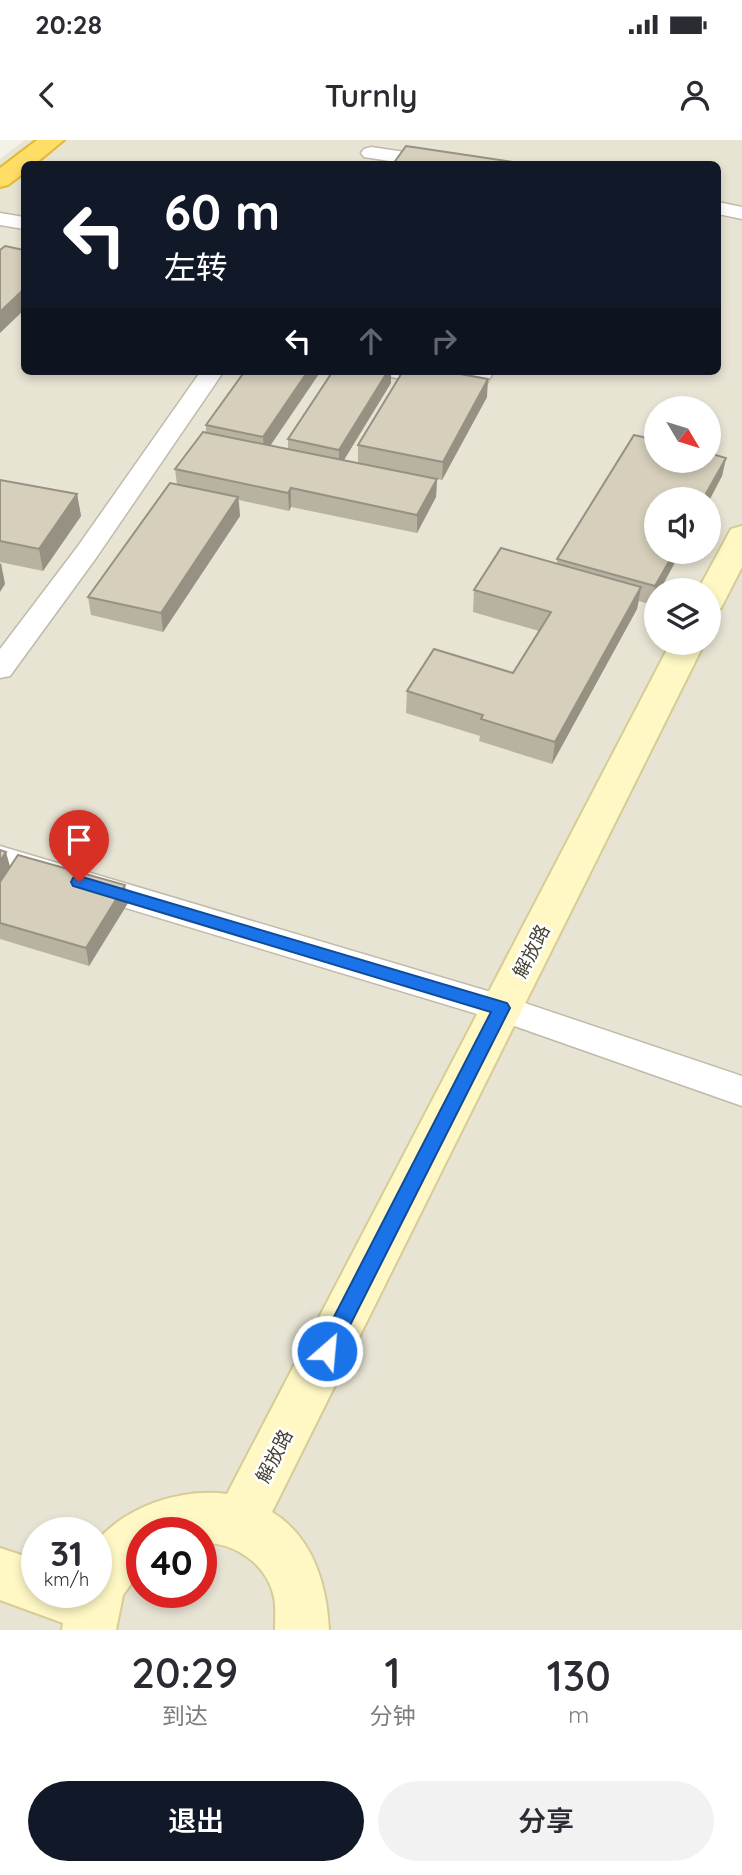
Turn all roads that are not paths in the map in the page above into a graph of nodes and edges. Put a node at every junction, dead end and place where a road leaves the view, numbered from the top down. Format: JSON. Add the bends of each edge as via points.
{"nodes":[{"id":1,"x":52,"y":140,"type":"edge"},
{"id":2,"x":79,"y":140,"type":"edge"},
{"id":3,"x":372,"y":152,"type":"edge"},
{"id":4,"x":25,"y":161,"type":"edge"},
{"id":5,"x":52,"y":161,"type":"edge"},
{"id":6,"x":427,"y":161,"type":"edge"},
{"id":7,"x":21,"y":164,"type":"edge"},
{"id":8,"x":0,"y":180,"type":"edge"},
{"id":9,"x":21,"y":186,"type":"edge"},
{"id":10,"x":0,"y":203,"type":"edge"},
{"id":11,"x":721,"y":209,"type":"edge"},
{"id":12,"x":742,"y":213,"type":"edge"},
{"id":13,"x":0,"y":219,"type":"edge"},
{"id":14,"x":21,"y":222,"type":"edge"},
{"id":15,"x":210,"y":375,"type":"edge"},
{"id":16,"x":420,"y":375,"type":"edge"},
{"id":17,"x":480,"y":375,"type":"edge"},
{"id":18,"x":742,"y":536,"type":"edge"},
{"id":19,"x":721,"y":578,"type":"edge"},
{"id":20,"x":681,"y":655,"type":"edge"},
{"id":21,"x":0,"y":669,"type":"edge"},
{"id":22,"x":0,"y":858,"type":"edge"},
{"id":23,"x":501,"y":1008,"type":"junction"},
{"id":24,"x":742,"y":1091,"type":"edge"},
{"id":25,"x":193,"y":1517,"type":"edge"},
{"id":26,"x":214,"y":1517,"type":"edge"},
{"id":27,"x":217,"y":1518,"type":"edge"},
{"id":28,"x":240,"y":1522,"type":"junction"},
{"id":29,"x":126,"y":1550,"type":"edge"},
{"id":30,"x":0,"y":1574,"type":"edge"},
{"id":31,"x":21,"y":1581,"type":"edge"},
{"id":32,"x":77,"y":1610,"type":"edge"},
{"id":33,"x":302,"y":1630,"type":"edge"}],
"edges":[{"from":1,"to":4,"type":"highway"},
{"from":2,"to":5,"type":"highway"},
{"from":3,"to":6,"type":"street"},
{"from":7,"to":8,"type":"highway"},
{"from":9,"to":10,"type":"highway"},
{"from":11,"to":12,"type":"street"},
{"from":13,"to":14,"type":"street"},
{"from":15,"to":21,"type":"street"},
{"from":16,"to":17,"type":"street","via":[[475,384]]},
{"from":18,"to":19,"type":"street"},
{"from":20,"to":23,"type":"street","name":"解放路"},
{"from":22,"to":23,"type":"street"},
{"from":23,"to":24,"type":"street"},
{"from":23,"to":28,"type":"street","name":"解放路"},
{"from":25,"to":26,"type":"street"},
{"from":27,"to":28,"type":"street"},
{"from":28,"to":33,"type":"street","via":[[271,1541],[293,1572],[304,1609]]},
{"from":29,"to":32,"type":"street"},
{"from":30,"to":31,"type":"street"}]}
